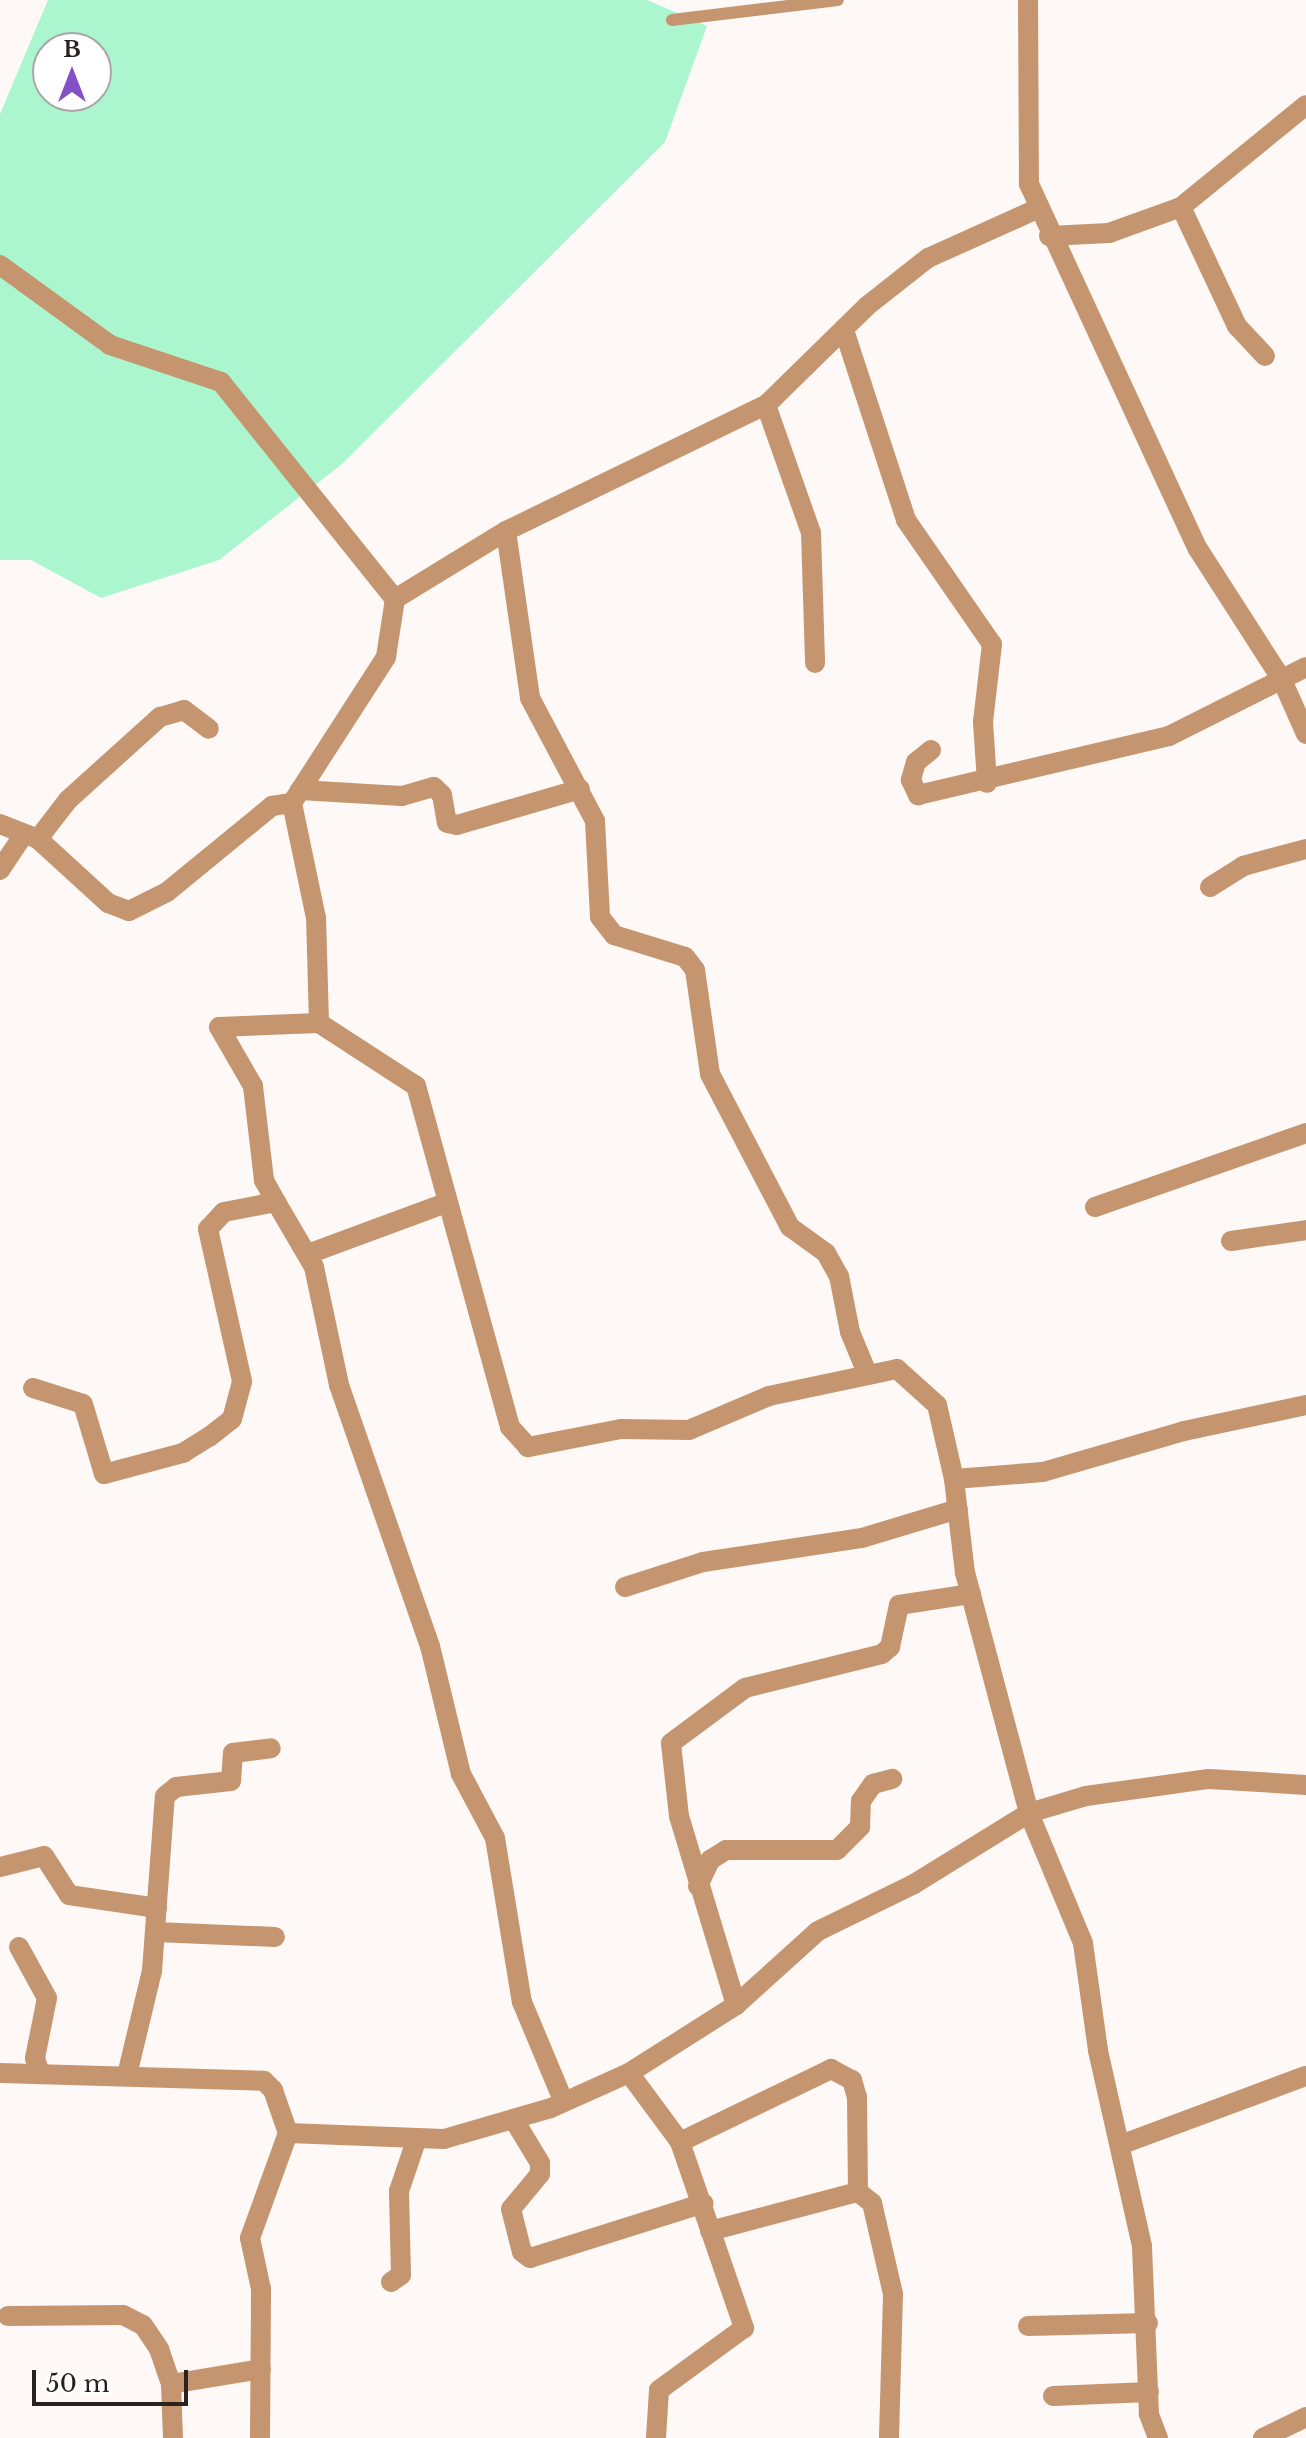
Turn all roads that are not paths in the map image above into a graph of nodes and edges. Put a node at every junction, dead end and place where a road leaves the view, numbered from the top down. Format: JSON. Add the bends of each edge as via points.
{"nodes":[{"id":1,"x":838,"y":0,"type":"edge"},
{"id":2,"x":1028,"y":0,"type":"edge"},
{"id":3,"x":672,"y":20,"type":"dead end"},
{"id":4,"x":1306,"y":105,"type":"edge"},
{"id":5,"x":1181,"y":207,"type":"junction"},
{"id":6,"x":1039,"y":208,"type":"junction"},
{"id":7,"x":1049,"y":236,"type":"junction"},
{"id":8,"x":0,"y":265,"type":"edge"},
{"id":9,"x":844,"y":330,"type":"junction"},
{"id":10,"x":1265,"y":356,"type":"dead end"},
{"id":11,"x":766,"y":405,"type":"junction"},
{"id":12,"x":506,"y":531,"type":"junction"},
{"id":13,"x":395,"y":599,"type":"junction"},
{"id":14,"x":815,"y":663,"type":"dead end"},
{"id":15,"x":1306,"y":667,"type":"edge"},
{"id":16,"x":1282,"y":680,"type":"junction"},
{"id":17,"x":209,"y":729,"type":"dead end"},
{"id":18,"x":1306,"y":734,"type":"edge"},
{"id":19,"x":931,"y":750,"type":"dead end"},
{"id":20,"x":987,"y":783,"type":"junction"},
{"id":21,"x":580,"y":789,"type":"junction"},
{"id":22,"x":296,"y":796,"type":"junction"},
{"id":23,"x":0,"y":824,"type":"edge"},
{"id":24,"x":31,"y":837,"type":"junction"},
{"id":25,"x":1306,"y":849,"type":"edge"},
{"id":26,"x":0,"y":870,"type":"edge"},
{"id":27,"x":1210,"y":887,"type":"dead end"},
{"id":28,"x":319,"y":1023,"type":"junction"},
{"id":29,"x":1306,"y":1133,"type":"edge"},
{"id":30,"x":276,"y":1202,"type":"junction"},
{"id":31,"x":446,"y":1203,"type":"junction"},
{"id":32,"x":1095,"y":1207,"type":"dead end"},
{"id":33,"x":1306,"y":1230,"type":"edge"},
{"id":34,"x":1231,"y":1241,"type":"dead end"},
{"id":35,"x":308,"y":1254,"type":"junction"},
{"id":36,"x":867,"y":1373,"type":"junction"},
{"id":37,"x":33,"y":1388,"type":"dead end"},
{"id":38,"x":1306,"y":1405,"type":"edge"},
{"id":39,"x":954,"y":1479,"type":"junction"},
{"id":40,"x":958,"y":1509,"type":"junction"},
{"id":41,"x":625,"y":1587,"type":"dead end"},
{"id":42,"x":971,"y":1594,"type":"junction"},
{"id":43,"x":271,"y":1748,"type":"dead end"},
{"id":44,"x":892,"y":1779,"type":"dead end"},
{"id":45,"x":1306,"y":1785,"type":"edge"},
{"id":46,"x":1029,"y":1813,"type":"junction"},
{"id":47,"x":0,"y":1867,"type":"edge"},
{"id":48,"x":698,"y":1886,"type":"junction"},
{"id":49,"x":157,"y":1908,"type":"junction"},
{"id":50,"x":156,"y":1932,"type":"junction"},
{"id":51,"x":275,"y":1937,"type":"dead end"},
{"id":52,"x":19,"y":1947,"type":"dead end"},
{"id":53,"x":736,"y":2005,"type":"junction"},
{"id":54,"x":0,"y":2073,"type":"edge"},
{"id":55,"x":629,"y":2073,"type":"junction"},
{"id":56,"x":40,"y":2074,"type":"junction"},
{"id":57,"x":127,"y":2075,"type":"junction"},
{"id":58,"x":1306,"y":2076,"type":"edge"},
{"id":59,"x":563,"y":2100,"type":"junction"},
{"id":60,"x":514,"y":2120,"type":"junction"},
{"id":61,"x":288,"y":2133,"type":"junction"},
{"id":62,"x":416,"y":2141,"type":"junction"},
{"id":63,"x":680,"y":2142,"type":"junction"},
{"id":64,"x":1120,"y":2145,"type":"junction"},
{"id":65,"x":858,"y":2192,"type":"junction"},
{"id":66,"x":704,"y":2203,"type":"junction"},
{"id":67,"x":710,"y":2231,"type":"junction"},
{"id":68,"x":391,"y":2282,"type":"dead end"},
{"id":69,"x":8,"y":2316,"type":"dead end"},
{"id":70,"x":1148,"y":2323,"type":"junction"},
{"id":71,"x":1028,"y":2326,"type":"dead end"},
{"id":72,"x":261,"y":2369,"type":"junction"},
{"id":73,"x":171,"y":2384,"type":"junction"},
{"id":74,"x":1149,"y":2392,"type":"junction"},
{"id":75,"x":1053,"y":2396,"type":"dead end"},
{"id":76,"x":1306,"y":2417,"type":"edge"},
{"id":77,"x":173,"y":2438,"type":"edge"},
{"id":78,"x":260,"y":2438,"type":"edge"},
{"id":79,"x":656,"y":2438,"type":"edge"},
{"id":80,"x":889,"y":2438,"type":"edge"},
{"id":81,"x":1158,"y":2438,"type":"edge"},
{"id":82,"x":1263,"y":2438,"type":"edge"}],
"edges":[{"from":1,"to":3,"type":"lane"},
{"from":2,"to":6,"type":"street","via":[[1029,184]]},
{"from":4,"to":5,"type":"street"},
{"from":5,"to":7,"type":"street","via":[[1109,233]]},
{"from":5,"to":10,"type":"street","via":[[1237,326]]},
{"from":6,"to":7,"type":"street"},
{"from":6,"to":9,"type":"street","via":[[928,258]]},
{"from":7,"to":16,"type":"street","via":[[1149,434],[1198,549]]},
{"from":8,"to":13,"type":"street","via":[[110,345],[221,382]]},
{"from":9,"to":11,"type":"street"},
{"from":9,"to":20,"type":"street","via":[[906,520],[992,644],[983,722]]},
{"from":11,"to":12,"type":"street"},
{"from":11,"to":14,"type":"street","via":[[811,533]]},
{"from":12,"to":13,"type":"street"},
{"from":12,"to":21,"type":"street","via":[[530,698]]},
{"from":13,"to":22,"type":"street","via":[[386,657]]},
{"from":15,"to":16,"type":"street"},
{"from":16,"to":18,"type":"street"},
{"from":16,"to":20,"type":"street","via":[[1169,736]]},
{"from":17,"to":24,"type":"street","via":[[184,710],[160,717]]},
{"from":19,"to":20,"type":"street","via":[[916,762],[911,780],[918,795]]},
{"from":21,"to":22,"type":"street","via":[[457,825],[447,823],[442,795],[434,787],[402,796]]},
{"from":21,"to":36,"type":"street","via":[[595,821],[603,926],[685,957],[695,970],[710,1074],[790,1227],[826,1253],[839,1276],[850,1332]]},
{"from":22,"to":24,"type":"street","via":[[272,806],[167,892],[129,911],[108,903]]},
{"from":22,"to":28,"type":"street","via":[[316,918]]},
{"from":23,"to":24,"type":"street"},
{"from":24,"to":26,"type":"street"},
{"from":25,"to":27,"type":"street","via":[[1243,866]]},
{"from":28,"to":30,"type":"street","via":[[219,1027],[253,1086],[264,1180]]},
{"from":28,"to":31,"type":"street","via":[[416,1086]]},
{"from":29,"to":32,"type":"street"},
{"from":30,"to":35,"type":"street"},
{"from":30,"to":37,"type":"street","via":[[224,1212],[208,1229],[242,1381],[242,1399],[221,1428],[183,1453],[104,1474],[83,1404]]},
{"from":31,"to":35,"type":"street"},
{"from":31,"to":36,"type":"street","via":[[510,1427],[528,1447],[621,1429],[689,1430],[769,1396]]},
{"from":33,"to":34,"type":"street"},
{"from":35,"to":59,"type":"street","via":[[339,1385],[430,1646],[461,1774],[495,1838],[522,2002]]},
{"from":36,"to":39,"type":"street","via":[[897,1369],[937,1405]]},
{"from":38,"to":39,"type":"street","via":[[1184,1431],[1043,1472]]},
{"from":39,"to":40,"type":"street"},
{"from":40,"to":41,"type":"street","via":[[862,1538],[703,1562]]},
{"from":40,"to":42,"type":"street"},
{"from":42,"to":46,"type":"street"},
{"from":42,"to":48,"type":"street","via":[[899,1605],[890,1647],[882,1654],[745,1688],[671,1743],[679,1816]]},
{"from":43,"to":49,"type":"street","via":[[233,1753],[231,1781],[176,1787],[165,1796]]},
{"from":44,"to":48,"type":"street","via":[[873,1784],[861,1801],[860,1827],[837,1850],[726,1850],[710,1860]]},
{"from":45,"to":46,"type":"street","via":[[1209,1779],[1086,1796]]},
{"from":46,"to":53,"type":"street","via":[[914,1884],[818,1931]]},
{"from":46,"to":64,"type":"street","via":[[1083,1943]]},
{"from":47,"to":49,"type":"street","via":[[44,1856],[69,1895]]},
{"from":48,"to":53,"type":"street"},
{"from":49,"to":50,"type":"street"},
{"from":50,"to":51,"type":"street"},
{"from":50,"to":57,"type":"street"},
{"from":52,"to":56,"type":"street","via":[[47,1998],[35,2058]]},
{"from":53,"to":55,"type":"street"},
{"from":54,"to":56,"type":"street"},
{"from":55,"to":59,"type":"street"},
{"from":55,"to":63,"type":"street"},
{"from":56,"to":57,"type":"street"},
{"from":57,"to":61,"type":"street","via":[[264,2081],[273,2090]]},
{"from":58,"to":64,"type":"street"},
{"from":59,"to":60,"type":"street"},
{"from":60,"to":62,"type":"street"},
{"from":60,"to":66,"type":"street","via":[[540,2163],[540,2174],[511,2209],[522,2252],[530,2258]]},
{"from":61,"to":62,"type":"street","via":[[351,2132]]},
{"from":61,"to":72,"type":"street","via":[[250,2238],[261,2289]]},
{"from":62,"to":68,"type":"street","via":[[399,2191],[401,2275]]},
{"from":63,"to":65,"type":"street","via":[[831,2069],[852,2080],[857,2097]]},
{"from":63,"to":66,"type":"street"},
{"from":64,"to":70,"type":"street","via":[[1142,2246]]},
{"from":65,"to":67,"type":"street"},
{"from":65,"to":80,"type":"street","via":[[877,2217],[893,2294]]},
{"from":66,"to":67,"type":"street"},
{"from":67,"to":79,"type":"street","via":[[743,2331],[659,2390]]},
{"from":69,"to":73,"type":"street","via":[[132,2317],[154,2339]]},
{"from":70,"to":71,"type":"street"},
{"from":70,"to":74,"type":"street"},
{"from":72,"to":73,"type":"street"},
{"from":72,"to":78,"type":"street"},
{"from":73,"to":77,"type":"street"},
{"from":74,"to":75,"type":"street"},
{"from":74,"to":81,"type":"street"},
{"from":76,"to":82,"type":"street"}]}
